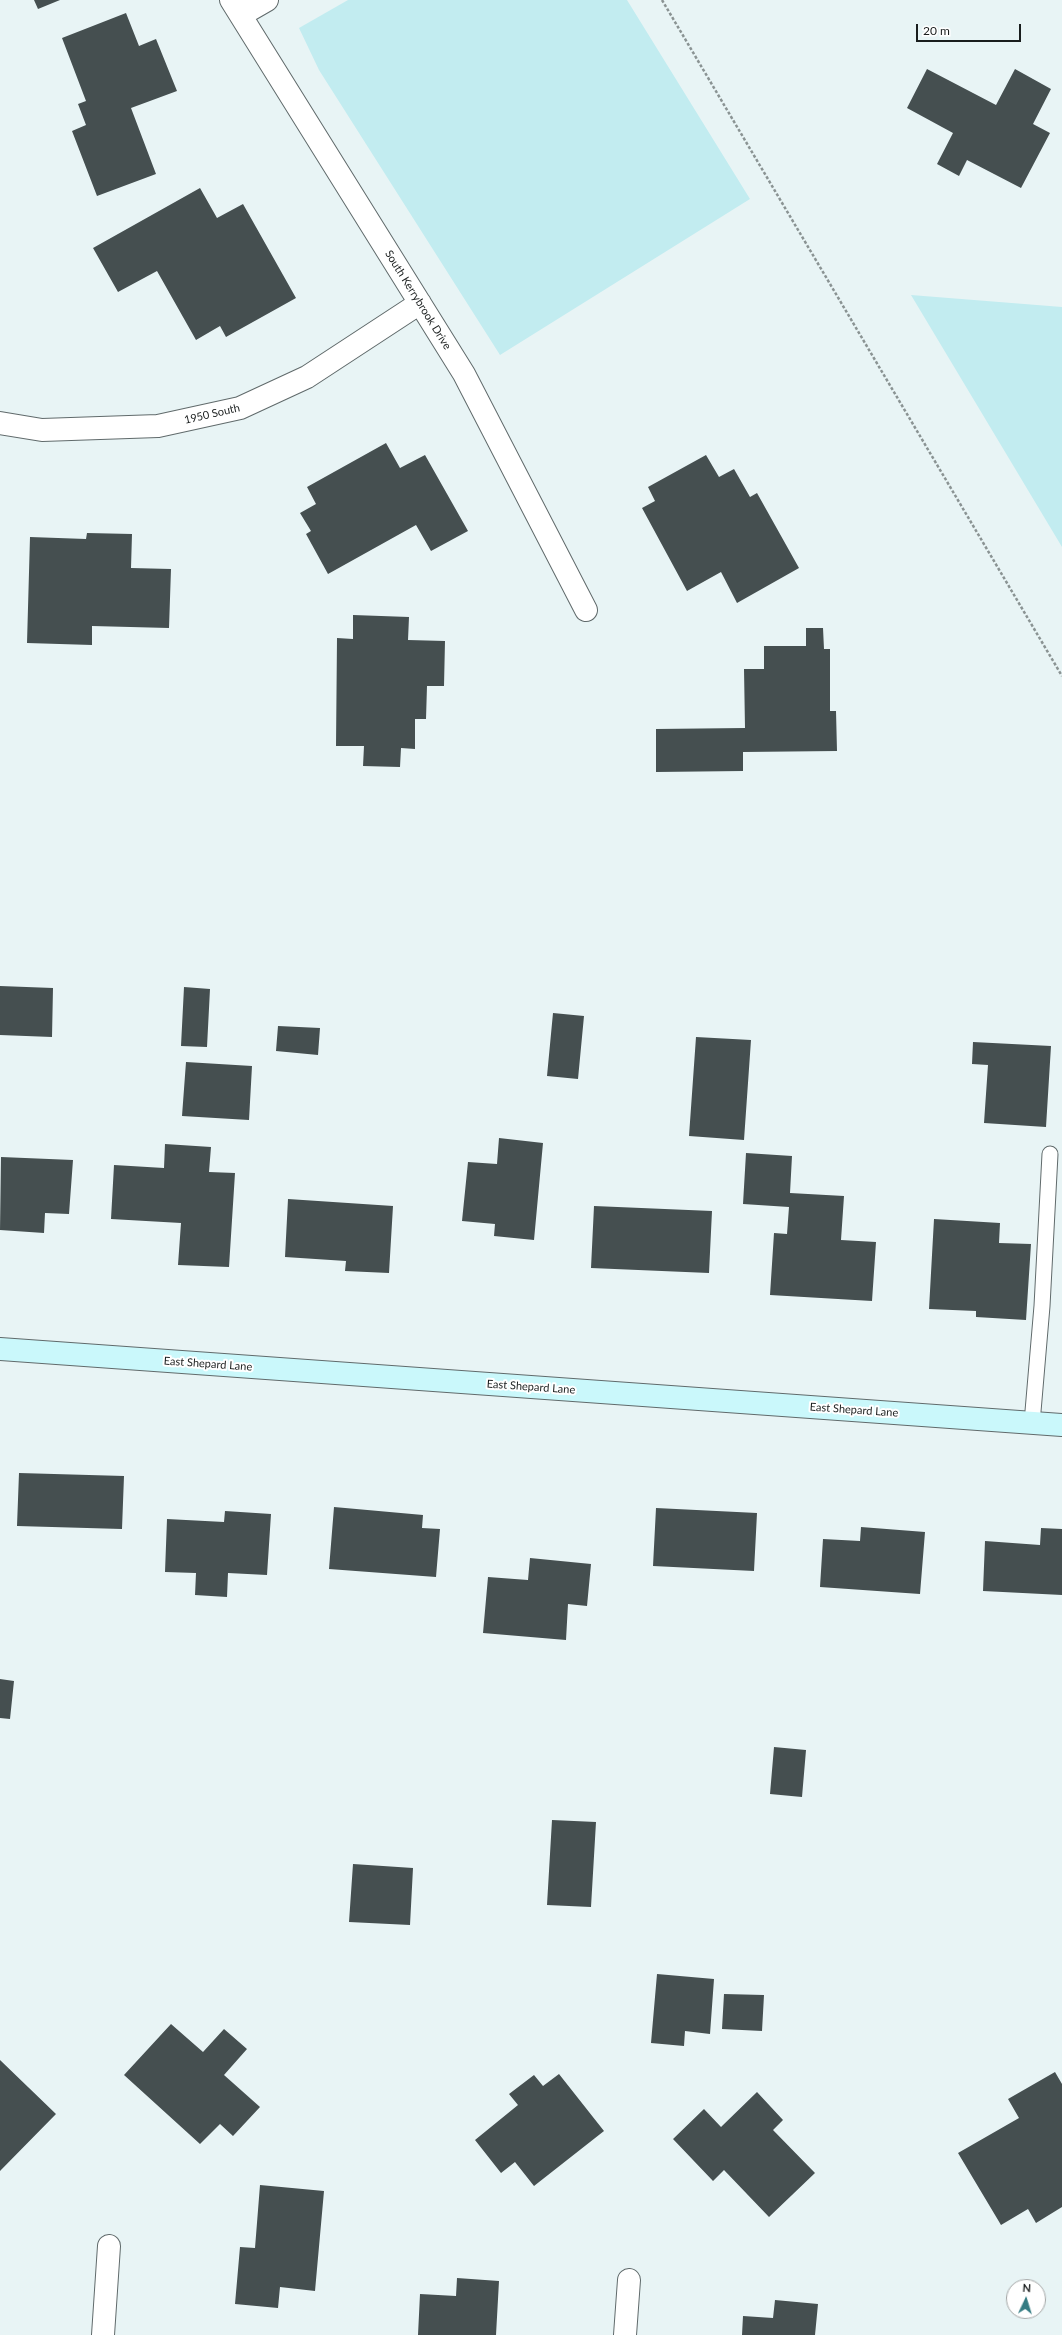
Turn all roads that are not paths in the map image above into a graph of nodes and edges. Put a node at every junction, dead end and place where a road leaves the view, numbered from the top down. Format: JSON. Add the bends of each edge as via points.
{"nodes":[{"id":1,"x":267,"y":0,"type":"edge"},
{"id":2,"x":236,"y":8,"type":"edge"},
{"id":3,"x":420,"y":303,"type":"junction"},
{"id":4,"x":0,"y":423,"type":"edge"},
{"id":5,"x":586,"y":610,"type":"dead end"},
{"id":6,"x":1050,"y":1154,"type":"dead end"},
{"id":7,"x":0,"y":1349,"type":"edge"},
{"id":8,"x":1032,"y":1423,"type":"junction"},
{"id":9,"x":1062,"y":1425,"type":"edge"},
{"id":10,"x":109,"y":2246,"type":"dead end"},
{"id":11,"x":629,"y":2280,"type":"dead end"},
{"id":12,"x":103,"y":2335,"type":"edge"},
{"id":13,"x":625,"y":2335,"type":"edge"}],
"edges":[{"from":1,"to":2,"type":"street"},
{"from":2,"to":3,"type":"street","name":"South Kerrybrook Drive"},
{"from":3,"to":4,"type":"street","name":"1950 South","via":[[307,377],[240,408],[158,426],[42,430]]},
{"from":3,"to":5,"type":"street","name":"South Kerrybrook Drive","via":[[464,374]]},
{"from":6,"to":8,"type":"lane","via":[[1042,1306]]},
{"from":7,"to":8,"type":"street","name":"East Shepard Lane"},
{"from":8,"to":9,"type":"street","name":"East Shepard Lane"},
{"from":10,"to":12,"type":"street"},
{"from":11,"to":13,"type":"street"}]}
